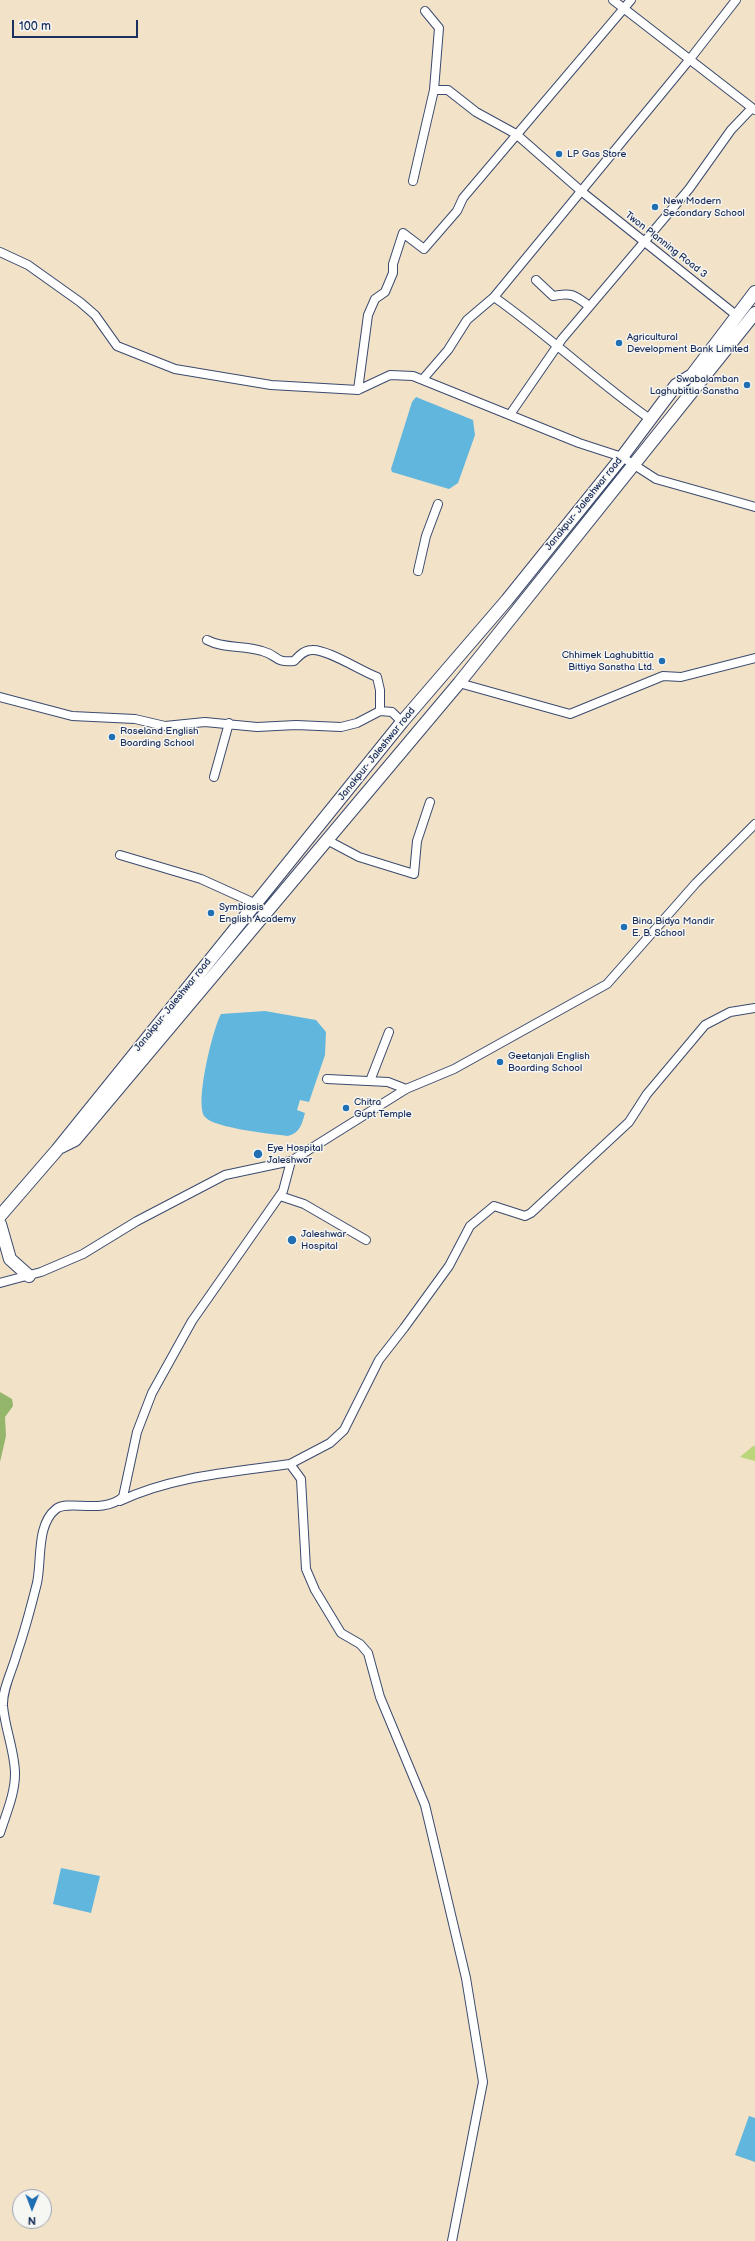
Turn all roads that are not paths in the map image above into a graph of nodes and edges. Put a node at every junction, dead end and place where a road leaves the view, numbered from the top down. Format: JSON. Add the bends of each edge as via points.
{"nodes":[{"id":1,"x":613,"y":0,"type":"edge"},
{"id":2,"x":631,"y":0,"type":"edge"},
{"id":3,"x":736,"y":0,"type":"edge"},
{"id":4,"x":625,"y":8,"type":"junction"},
{"id":5,"x":425,"y":11,"type":"dead end"},
{"id":6,"x":690,"y":59,"type":"junction"},
{"id":7,"x":434,"y":90,"type":"junction"},
{"id":8,"x":754,"y":109,"type":"edge"},
{"id":9,"x":516,"y":134,"type":"junction"},
{"id":10,"x":413,"y":181,"type":"dead end"},
{"id":11,"x":581,"y":191,"type":"junction"},
{"id":12,"x":646,"y":242,"type":"junction"},
{"id":13,"x":0,"y":252,"type":"edge"},
{"id":14,"x":536,"y":280,"type":"dead end"},
{"id":15,"x":755,"y":292,"type":"edge"},
{"id":16,"x":494,"y":297,"type":"junction"},
{"id":17,"x":589,"y":306,"type":"junction"},
{"id":18,"x":755,"y":313,"type":"edge"},
{"id":19,"x":736,"y":316,"type":"junction"},
{"id":20,"x":557,"y":346,"type":"junction"},
{"id":21,"x":423,"y":379,"type":"junction"},
{"id":22,"x":358,"y":390,"type":"junction"},
{"id":23,"x":511,"y":414,"type":"junction"},
{"id":24,"x":650,"y":419,"type":"junction"},
{"id":25,"x":622,"y":457,"type":"junction"},
{"id":26,"x":634,"y":464,"type":"junction"},
{"id":27,"x":438,"y":504,"type":"dead end"},
{"id":28,"x":755,"y":507,"type":"edge"},
{"id":29,"x":418,"y":571,"type":"dead end"},
{"id":30,"x":207,"y":640,"type":"dead end"},
{"id":31,"x":755,"y":658,"type":"edge"},
{"id":32,"x":459,"y":683,"type":"junction"},
{"id":33,"x":0,"y":697,"type":"edge"},
{"id":34,"x":380,"y":711,"type":"junction"},
{"id":35,"x":402,"y":722,"type":"junction"},
{"id":36,"x":228,"y":723,"type":"junction"},
{"id":37,"x":214,"y":777,"type":"dead end"},
{"id":38,"x":430,"y":802,"type":"dead end"},
{"id":39,"x":755,"y":824,"type":"edge"},
{"id":40,"x":327,"y":840,"type":"junction"},
{"id":41,"x":120,"y":855,"type":"dead end"},
{"id":42,"x":254,"y":903,"type":"junction"},
{"id":43,"x":755,"y":1008,"type":"edge"},
{"id":44,"x":389,"y":1032,"type":"dead end"},
{"id":45,"x":327,"y":1079,"type":"dead end"},
{"id":46,"x":370,"y":1081,"type":"junction"},
{"id":47,"x":406,"y":1089,"type":"junction"},
{"id":48,"x":56,"y":1150,"type":"junction"},
{"id":49,"x":291,"y":1161,"type":"junction"},
{"id":50,"x":280,"y":1196,"type":"junction"},
{"id":51,"x":0,"y":1216,"type":"edge"},
{"id":52,"x":0,"y":1224,"type":"edge"},
{"id":53,"x":366,"y":1240,"type":"dead end"},
{"id":54,"x":29,"y":1276,"type":"junction"},
{"id":55,"x":0,"y":1283,"type":"edge"},
{"id":56,"x":290,"y":1464,"type":"junction"},
{"id":57,"x":117,"y":1502,"type":"junction"},
{"id":58,"x":0,"y":1833,"type":"edge"},
{"id":59,"x":452,"y":2241,"type":"edge"}],
"edges":[{"from":1,"to":4,"type":"street"},
{"from":2,"to":4,"type":"street"},
{"from":3,"to":6,"type":"street"},
{"from":4,"to":6,"type":"street"},
{"from":4,"to":9,"type":"street"},
{"from":5,"to":7,"type":"street","via":[[439,28]]},
{"from":6,"to":8,"type":"street"},
{"from":6,"to":11,"type":"street"},
{"from":7,"to":9,"type":"street","name":"Twon Planning Road 3","via":[[448,90],[476,112]]},
{"from":7,"to":10,"type":"street"},
{"from":8,"to":12,"type":"street","via":[[731,130],[689,189]]},
{"from":9,"to":11,"type":"street","name":"Twon Planning Road 3"},
{"from":9,"to":22,"type":"street","via":[[463,198],[457,211],[424,249],[403,233],[393,264],[393,273],[385,292],[375,299],[368,316]]},
{"from":11,"to":12,"type":"street","name":"Twon Planning Road 3"},
{"from":11,"to":16,"type":"street"},
{"from":12,"to":17,"type":"street"},
{"from":12,"to":19,"type":"street","name":"Twon Planning Road 3"},
{"from":13,"to":22,"type":"street","via":[[28,265],[80,302],[94,315],[117,346],[175,369],[271,385]]},
{"from":14,"to":17,"type":"street","via":[[552,296],[564,293],[576,295]]},
{"from":15,"to":19,"type":"highway","name":"Janakpur- Jaleshwar road"},
{"from":16,"to":20,"type":"street","via":[[527,320]]},
{"from":16,"to":21,"type":"street","via":[[467,320],[448,350]]},
{"from":17,"to":20,"type":"street"},
{"from":18,"to":26,"type":"highway"},
{"from":19,"to":24,"type":"highway","name":"Janakpur- Jaleshwar road","via":[[692,374],[676,385]]},
{"from":20,"to":23,"type":"street"},
{"from":20,"to":24,"type":"street"},
{"from":21,"to":22,"type":"street","via":[[390,375]]},
{"from":21,"to":23,"type":"street"},
{"from":23,"to":25,"type":"street"},
{"from":24,"to":25,"type":"highway","name":"Janakpur- Jaleshwar road"},
{"from":25,"to":26,"type":"street"},
{"from":25,"to":35,"type":"highway","name":"Janakpur- Jaleshwar road","via":[[507,600]]},
{"from":26,"to":28,"type":"street","via":[[656,479]]},
{"from":26,"to":32,"type":"highway"},
{"from":27,"to":29,"type":"street","via":[[426,536]]},
{"from":30,"to":34,"type":"street","via":[[214,644],[263,651],[282,662],[294,661],[301,653],[312,650],[322,652],[377,677]]},
{"from":31,"to":32,"type":"street","via":[[681,677],[663,676],[570,714]]},
{"from":32,"to":40,"type":"highway"},
{"from":33,"to":36,"type":"street","via":[[72,716],[135,719],[165,726],[205,722]]},
{"from":34,"to":35,"type":"street","via":[[392,712]]},
{"from":34,"to":36,"type":"street","via":[[357,723],[341,727],[257,727]]},
{"from":35,"to":42,"type":"highway","name":"Janakpur- Jaleshwar road"},
{"from":36,"to":37,"type":"street"},
{"from":38,"to":40,"type":"street","via":[[417,841],[414,874],[359,857]]},
{"from":39,"to":47,"type":"street","via":[[696,883],[607,984],[454,1069]]},
{"from":40,"to":48,"type":"highway","via":[[75,1140]]},
{"from":41,"to":42,"type":"street","via":[[201,879]]},
{"from":42,"to":48,"type":"highway","name":"Janakpur- Jaleshwar road"},
{"from":43,"to":56,"type":"street","via":[[730,1012],[705,1025],[648,1094],[629,1122],[530,1213],[525,1216],[494,1206],[470,1226],[449,1266],[379,1360],[344,1430],[330,1443]]},
{"from":44,"to":46,"type":"street"},
{"from":45,"to":46,"type":"street"},
{"from":46,"to":47,"type":"street","via":[[388,1082]]},
{"from":47,"to":49,"type":"street"},
{"from":48,"to":51,"type":"highway","name":"Janakpur- Jaleshwar road"},
{"from":49,"to":50,"type":"street"},
{"from":49,"to":54,"type":"street","via":[[225,1175],[137,1221],[83,1254]]},
{"from":50,"to":53,"type":"street","via":[[304,1204]]},
{"from":50,"to":57,"type":"street","via":[[192,1321],[152,1393],[137,1432],[123,1497]]},
{"from":52,"to":54,"type":"highway","via":[[10,1259]]},
{"from":54,"to":55,"type":"street"},
{"from":56,"to":57,"type":"street","via":[[200,1476],[135,1493]]},
{"from":56,"to":59,"type":"street","via":[[301,1479],[306,1569],[315,1590],[341,1633],[360,1644],[368,1653],[380,1697],[425,1805],[466,1978],[483,2082]]},
{"from":57,"to":58,"type":"street","via":[[95,1506],[63,1505],[56,1508],[48,1520],[42,1537],[36,1584],[3,1706],[15,1775]]}]}
